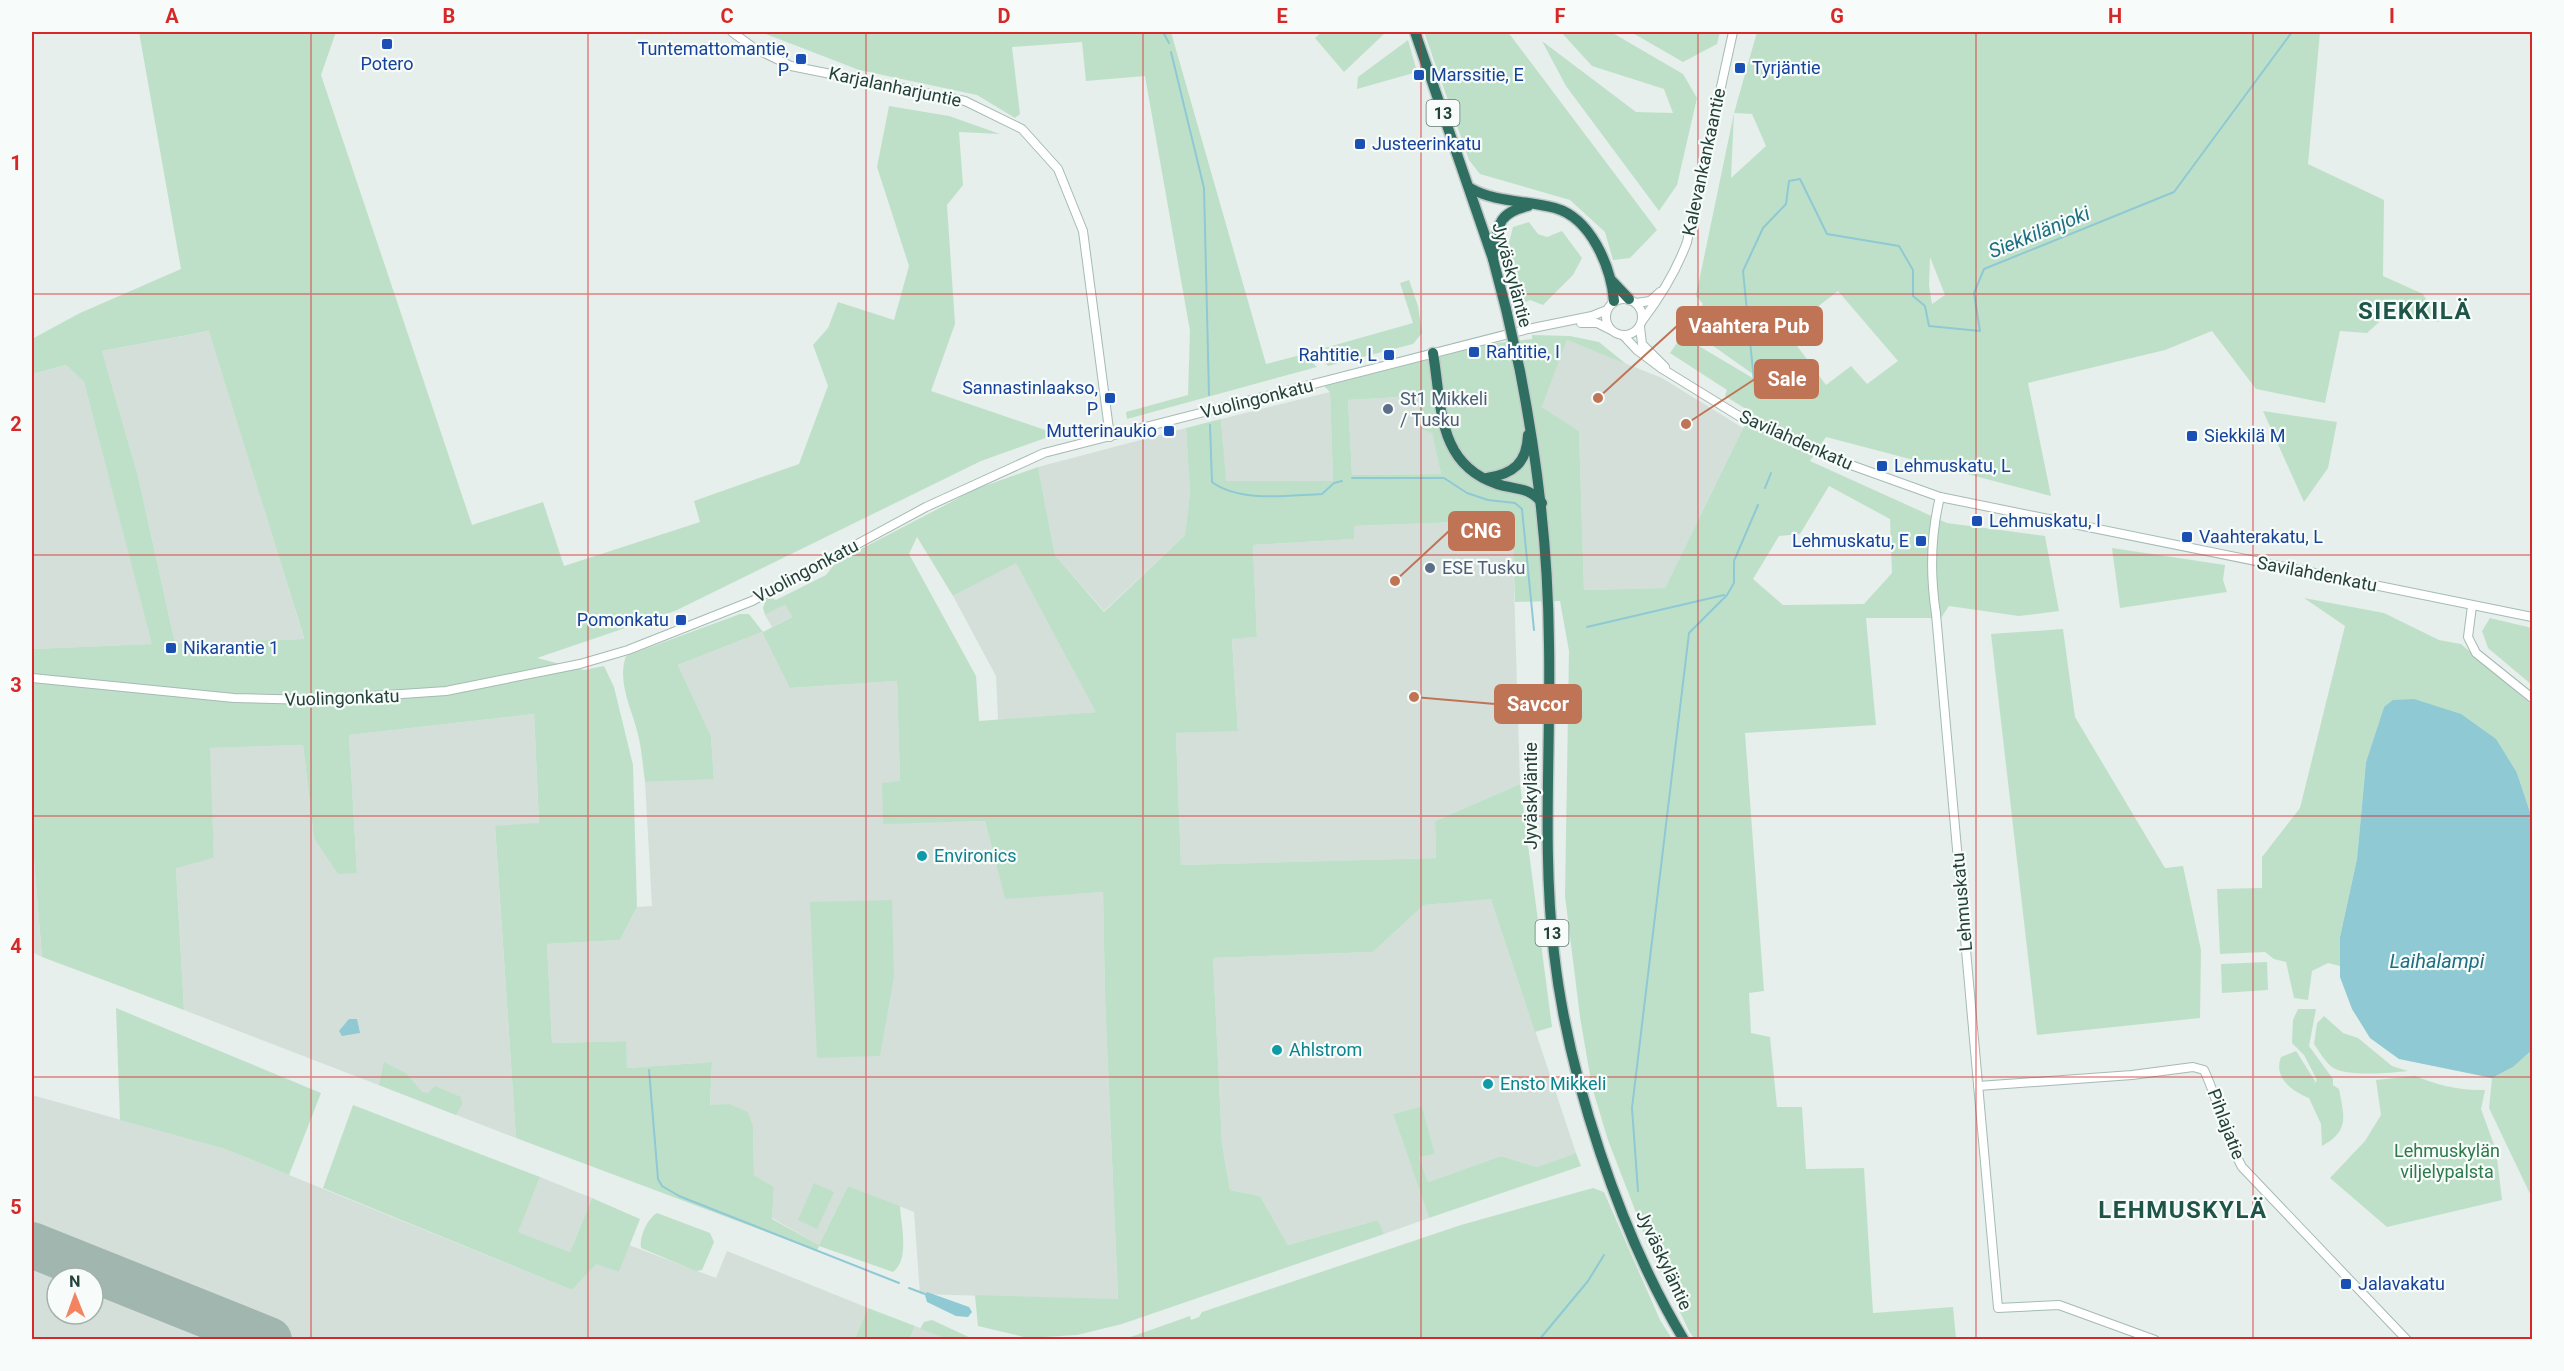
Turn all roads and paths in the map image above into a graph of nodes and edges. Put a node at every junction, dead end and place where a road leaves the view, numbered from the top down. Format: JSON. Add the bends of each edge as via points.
{"nodes":[{"id":1,"x":732,"y":32,"type":"edge"},
{"id":2,"x":1733,"y":32,"type":"edge"},
{"id":3,"x":1416,"y":35,"type":"edge"},
{"id":4,"x":1470,"y":188,"type":"junction"},
{"id":5,"x":1534,"y":205,"type":"junction"},
{"id":6,"x":1493,"y":259,"type":"junction"},
{"id":7,"x":1609,"y":276,"type":"junction"},
{"id":8,"x":1665,"y":289,"type":"junction"},
{"id":9,"x":1632,"y":301,"type":"junction"},
{"id":10,"x":1611,"y":306,"type":"junction"},
{"id":11,"x":1559,"y":323,"type":"junction"},
{"id":12,"x":1641,"y":324,"type":"junction"},
{"id":13,"x":1612,"y":331,"type":"junction"},
{"id":14,"x":1623,"y":335,"type":"junction"},
{"id":15,"x":1433,"y":353,"type":"junction"},
{"id":16,"x":1667,"y":370,"type":"junction"},
{"id":17,"x":1528,"y":416,"type":"junction"},
{"id":18,"x":1110,"y":437,"type":"junction"},
{"id":19,"x":1484,"y":478,"type":"junction"},
{"id":20,"x":1940,"y":497,"type":"junction"},
{"id":21,"x":1542,"y":503,"type":"junction"},
{"id":22,"x":2472,"y":606,"type":"junction"},
{"id":23,"x":2532,"y":617,"type":"edge"},
{"id":24,"x":32,"y":678,"type":"edge"},
{"id":25,"x":2532,"y":698,"type":"edge"},
{"id":26,"x":1978,"y":1086,"type":"junction"},
{"id":27,"x":1684,"y":1340,"type":"edge"},
{"id":28,"x":2154,"y":1340,"type":"edge"},
{"id":29,"x":2407,"y":1340,"type":"edge"}],
"edges":[{"from":1,"to":18,"type":"street","name":"Karjalanharjuntie","via":[[791,66],[965,101],[1022,129],[1058,169],[1083,231]]},
{"from":2,"to":8,"type":"street","name":"Kalevankankaantie","via":[[1687,242]]},
{"from":3,"to":4,"type":"highway","name":"Jyväskyläntie","number":"13"},
{"from":4,"to":5,"type":"highway","via":[[1492,198]]},
{"from":4,"to":6,"type":"highway","name":"Jyväskyläntie","number":"13"},
{"from":5,"to":6,"type":"highway","via":[[1517,209],[1501,220]]},
{"from":5,"to":7,"type":"highway","via":[[1556,209],[1578,221],[1598,249]]},
{"from":6,"to":17,"type":"highway","name":"Jyväskyläntie","number":"13","bridge":true},
{"from":7,"to":9,"type":"highway"},
{"from":7,"to":10,"type":"highway"},
{"from":8,"to":9,"type":"street","via":[[1650,301]]},
{"from":8,"to":12,"type":"street","name":"Kalevankankaantie"},
{"from":9,"to":10,"type":"street"},
{"from":9,"to":12,"type":"street","via":[[1641,311]]},
{"from":10,"to":11,"type":"street","via":[[1592,316]]},
{"from":10,"to":13,"type":"street","via":[[1606,321]]},
{"from":11,"to":13,"type":"street","via":[[1597,323]]},
{"from":11,"to":15,"type":"street","name":"Vuolingonkatu"},
{"from":12,"to":14,"type":"street","via":[[1633,333]]},
{"from":12,"to":16,"type":"street","name":"Savilahdenkatu","via":[[1642,344]]},
{"from":13,"to":14,"type":"street"},
{"from":14,"to":16,"type":"street","name":"Savilahdenkatu","via":[[1637,350]]},
{"from":15,"to":18,"type":"street","name":"Vuolingonkatu"},
{"from":15,"to":19,"type":"highway","via":[[1452,450],[1468,469]]},
{"from":16,"to":20,"type":"street","name":"Savilahdenkatu","via":[[1742,418],[1808,448]]},
{"from":17,"to":19,"type":"highway","via":[[1528,447],[1522,460],[1512,472]]},
{"from":17,"to":21,"type":"highway","name":"Jyväskyläntie","number":"13"},
{"from":18,"to":24,"type":"street","name":"Vuolingonkatu","via":[[1044,453],[926,507],[752,601],[628,650],[569,667],[446,691],[313,700],[234,698]]},
{"from":19,"to":21,"type":"highway","via":[[1528,490]]},
{"from":20,"to":22,"type":"street","name":"Savilahdenkatu"},
{"from":20,"to":26,"type":"street","name":"Lehmuskatu","via":[[1931,543],[1930,578]]},
{"from":21,"to":27,"type":"highway","name":"Jyväskyläntie","number":"13","via":[[1550,645],[1549,895],[1560,996],[1605,1166],[1639,1250]]},
{"from":22,"to":23,"type":"street","name":"Savilahdenkatu"},
{"from":22,"to":25,"type":"street","via":[[2468,637],[2476,653]]},
{"from":26,"to":28,"type":"street","name":"Lehmuskatu","via":[[1998,1308],[2060,1305]]},
{"from":26,"to":29,"type":"street","name":"Pihlajatie","via":[[2193,1067],[2204,1070],[2217,1096],[2227,1137],[2242,1167]]}]}
